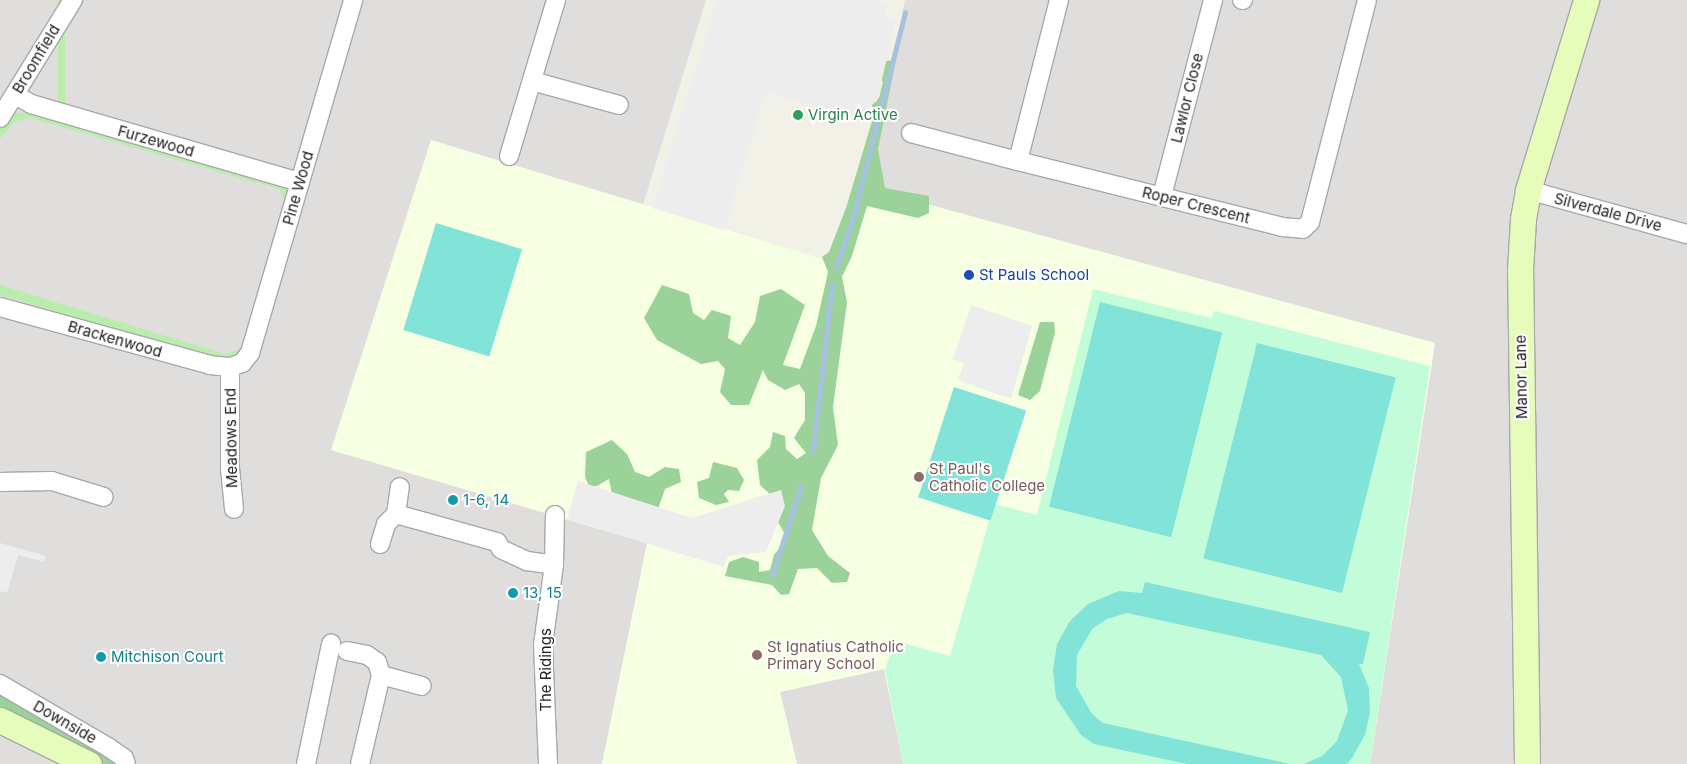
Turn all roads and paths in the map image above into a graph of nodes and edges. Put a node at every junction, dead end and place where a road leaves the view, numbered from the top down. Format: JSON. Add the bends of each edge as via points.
{"nodes":[{"id":1,"x":72,"y":0,"type":"edge"},
{"id":2,"x":353,"y":0,"type":"edge"},
{"id":3,"x":556,"y":0,"type":"edge"},
{"id":4,"x":1059,"y":0,"type":"edge"},
{"id":5,"x":1213,"y":0,"type":"edge"},
{"id":6,"x":1367,"y":0,"type":"edge"},
{"id":7,"x":1586,"y":0,"type":"edge"},
{"id":8,"x":532,"y":81,"type":"junction"},
{"id":9,"x":15,"y":95,"type":"junction"},
{"id":10,"x":619,"y":105,"type":"dead end"},
{"id":11,"x":0,"y":118,"type":"edge"},
{"id":12,"x":912,"y":133,"type":"dead end"},
{"id":13,"x":509,"y":156,"type":"dead end"},
{"id":14,"x":1018,"y":161,"type":"junction"},
{"id":15,"x":299,"y":182,"type":"junction"},
{"id":16,"x":1528,"y":190,"type":"junction"},
{"id":17,"x":1162,"y":196,"type":"junction"},
{"id":18,"x":1687,"y":234,"type":"edge"},
{"id":19,"x":0,"y":307,"type":"edge"},
{"id":20,"x":230,"y":367,"type":"junction"},
{"id":21,"x":0,"y":482,"type":"edge"},
{"id":22,"x":400,"y":487,"type":"dead end"},
{"id":23,"x":104,"y":497,"type":"dead end"},
{"id":24,"x":234,"y":509,"type":"dead end"},
{"id":25,"x":396,"y":514,"type":"junction"},
{"id":26,"x":555,"y":516,"type":"dead end"},
{"id":27,"x":380,"y":544,"type":"dead end"},
{"id":28,"x":554,"y":565,"type":"junction"},
{"id":29,"x":381,"y":676,"type":"junction"},
{"id":30,"x":0,"y":684,"type":"edge"},
{"id":31,"x":422,"y":686,"type":"dead end"},
{"id":32,"x":0,"y":720,"type":"edge"},
{"id":33,"x":89,"y":764,"type":"edge"},
{"id":34,"x":126,"y":764,"type":"edge"},
{"id":35,"x":306,"y":764,"type":"edge"},
{"id":36,"x":360,"y":764,"type":"edge"},
{"id":37,"x":548,"y":764,"type":"edge"},
{"id":38,"x":1528,"y":764,"type":"edge"}],
"edges":[{"from":1,"to":9,"type":"street","name":"Broomfield"},
{"from":2,"to":15,"type":"street","name":"Pine Wood"},
{"from":3,"to":8,"type":"street"},
{"from":4,"to":14,"type":"street"},
{"from":5,"to":17,"type":"street","name":"Lawlor Close"},
{"from":6,"to":17,"type":"street","name":"Roper Crescent","via":[[1310,222],[1303,229],[1282,227]]},
{"from":7,"to":16,"type":"street","name":"Manor Lane"},
{"from":8,"to":10,"type":"street"},
{"from":8,"to":13,"type":"street"},
{"from":9,"to":11,"type":"street","name":"Broomfield"},
{"from":9,"to":15,"type":"street","name":"Furzewood","via":[[31,104]]},
{"from":12,"to":14,"type":"street","name":"Roper Crescent"},
{"from":14,"to":17,"type":"street","name":"Roper Crescent"},
{"from":15,"to":20,"type":"street","name":"Pine Wood","via":[[250,353],[242,363]]},
{"from":16,"to":18,"type":"street","name":"Silverdale Drive"},
{"from":16,"to":38,"type":"street","name":"Manor Lane","via":[[1520,270]]},
{"from":19,"to":20,"type":"street","name":"Brackenwood","via":[[210,365]]},
{"from":20,"to":24,"type":"street","name":"Meadows End","via":[[230,468]]},
{"from":21,"to":23,"type":"street","via":[[52,481]]},
{"from":22,"to":25,"type":"street"},
{"from":25,"to":27,"type":"street","via":[[386,524]]},
{"from":25,"to":28,"type":"street","via":[[497,542],[501,549],[527,561]]},
{"from":26,"to":28,"type":"street","name":"The Ridings"},
{"from":28,"to":37,"type":"street","name":"The Ridings","via":[[543,645]]},
{"from":29,"to":31,"type":"street"},
{"from":29,"to":35,"type":"street","via":[[377,662],[367,655],[339,647]]},
{"from":29,"to":36,"type":"street"},
{"from":30,"to":34,"type":"street","name":"Downside","via":[[108,747],[124,758]]},
{"from":32,"to":33,"type":"street"}]}
